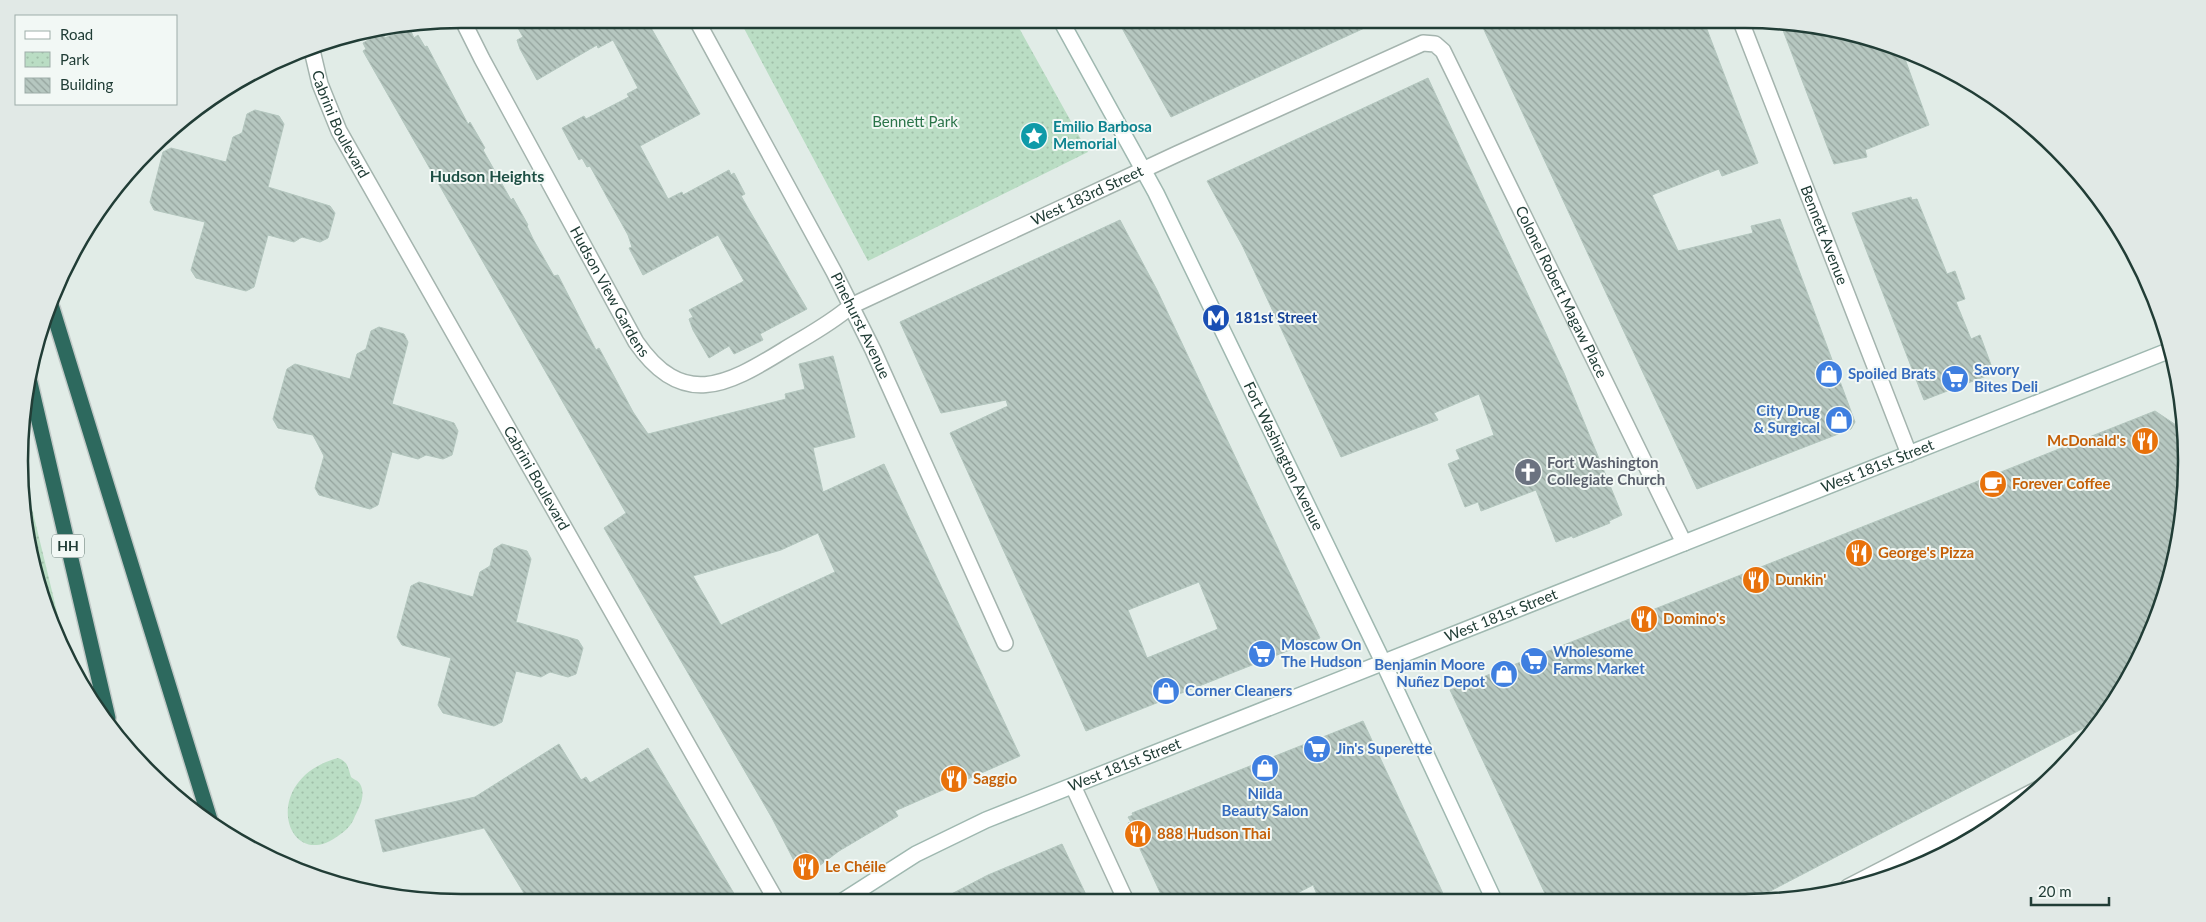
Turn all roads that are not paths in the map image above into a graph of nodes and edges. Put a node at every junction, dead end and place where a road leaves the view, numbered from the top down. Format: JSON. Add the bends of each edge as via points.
{"nodes":[{"id":1,"x":466,"y":28,"type":"edge"},
{"id":2,"x":701,"y":28,"type":"edge"},
{"id":3,"x":1065,"y":28,"type":"edge"},
{"id":4,"x":1743,"y":28,"type":"edge"},
{"id":5,"x":1435,"y":44,"type":"joint"},
{"id":6,"x":313,"y":54,"type":"edge"},
{"id":7,"x":1144,"y":169,"type":"junction"},
{"id":8,"x":851,"y":306,"type":"junction"},
{"id":9,"x":54,"y":314,"type":"edge"},
{"id":10,"x":2165,"y":352,"type":"edge"},
{"id":11,"x":33,"y":394,"type":"edge"},
{"id":12,"x":1909,"y":454,"type":"junction"},
{"id":13,"x":1684,"y":543,"type":"junction"},
{"id":14,"x":1005,"y":643,"type":"dead end"},
{"id":15,"x":1384,"y":664,"type":"junction"},
{"id":16,"x":106,"y":709,"type":"edge"},
{"id":17,"x":1073,"y":786,"type":"junction"},
{"id":18,"x":2012,"y":802,"type":"edge"},
{"id":19,"x":208,"y":812,"type":"edge"},
{"id":20,"x":1870,"y":876,"type":"edge"},
{"id":21,"x":772,"y":894,"type":"edge"},
{"id":22,"x":853,"y":894,"type":"edge"},
{"id":23,"x":1123,"y":894,"type":"edge"},
{"id":24,"x":1491,"y":894,"type":"edge"}],
"edges":[{"from":1,"to":8,"type":"street","name":"Hudson View Gardens","via":[[636,342],[646,357],[661,370],[689,384],[722,383],[750,371],[832,322]]},
{"from":2,"to":8,"type":"street","name":"Pinehurst Avenue"},
{"from":3,"to":7,"type":"street","name":"Fort Washington Avenue"},
{"from":4,"to":12,"type":"street","name":"Bennett Avenue"},
{"from":5,"to":7,"type":"street","name":"West 183rd Street","via":[[1423,44]]},
{"from":5,"to":13,"type":"street","name":"Colonel Robert Magaw Place","via":[[1443,52]]},
{"from":6,"to":21,"type":"street","name":"Cabrini Boulevard","via":[[322,90],[339,130]]},
{"from":7,"to":8,"type":"street","name":"West 183rd Street"},
{"from":7,"to":15,"type":"street","name":"Fort Washington Avenue"},
{"from":8,"to":14,"type":"street","name":"Pinehurst Avenue"},
{"from":9,"to":19,"type":"highway"},
{"from":10,"to":12,"type":"street","name":"West 181st Street"},
{"from":11,"to":16,"type":"highway","number":"HH"},
{"from":12,"to":13,"type":"street","name":"West 181st Street"},
{"from":13,"to":15,"type":"street","name":"West 181st Street"},
{"from":15,"to":17,"type":"street","name":"West 181st Street"},
{"from":15,"to":24,"type":"street","name":"Fort Washington Avenue"},
{"from":17,"to":22,"type":"street","name":"West 181st Street","via":[[938,842]]},
{"from":17,"to":23,"type":"street"},
{"from":18,"to":20,"type":"street"}]}
